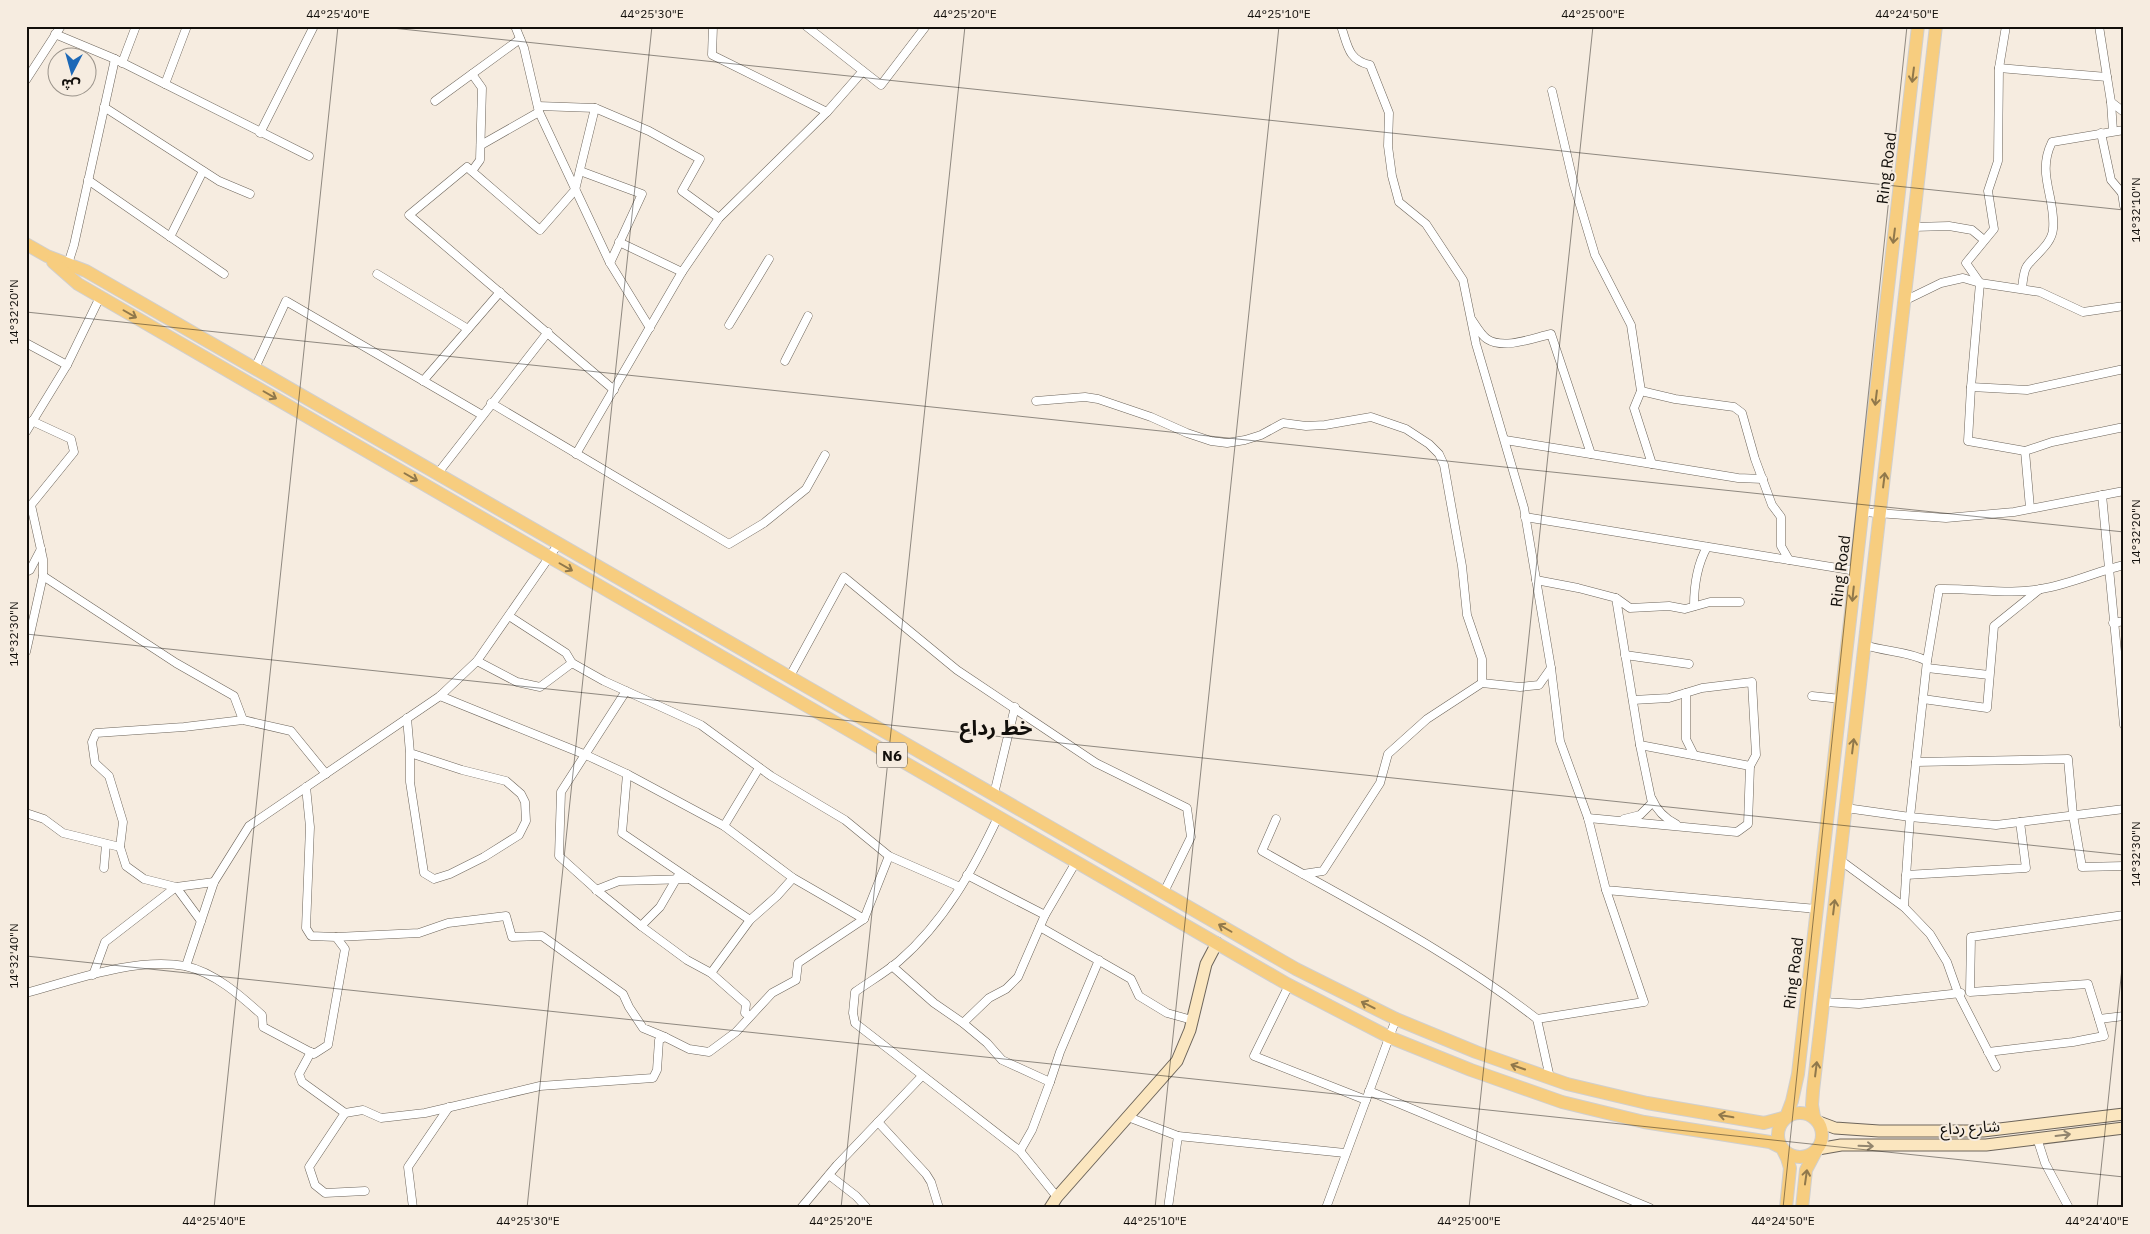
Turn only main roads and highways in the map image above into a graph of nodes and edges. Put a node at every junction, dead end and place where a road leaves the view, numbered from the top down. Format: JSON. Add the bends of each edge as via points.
{"nodes":[{"id":1,"x":1918,"y":26,"type":"edge"},
{"id":2,"x":1936,"y":26,"type":"edge"},
{"id":3,"x":26,"y":244,"type":"edge"},
{"id":4,"x":66,"y":268,"type":"junction"},
{"id":5,"x":484,"y":499,"type":"junction"},
{"id":6,"x":474,"y":514,"type":"junction"},
{"id":7,"x":768,"y":663,"type":"junction"},
{"id":8,"x":757,"y":677,"type":"junction"},
{"id":9,"x":1842,"y":696,"type":"junction"},
{"id":10,"x":1859,"y":696,"type":"junction"},
{"id":11,"x":853,"y":712,"type":"junction"},
{"id":12,"x":840,"y":725,"type":"junction"},
{"id":13,"x":1217,"y":943,"type":"junction"},
{"id":14,"x":1296,"y":968,"type":"junction"},
{"id":15,"x":1288,"y":984,"type":"junction"},
{"id":16,"x":1692,"y":1110,"type":"junction"},
{"id":17,"x":2124,"y":1114,"type":"edge"},
{"id":18,"x":1786,"y":1117,"type":"junction"},
{"id":19,"x":1816,"y":1120,"type":"junction"},
{"id":20,"x":2124,"y":1128,"type":"edge"},
{"id":21,"x":1690,"y":1129,"type":"junction"},
{"id":22,"x":1782,"y":1148,"type":"junction"},
{"id":23,"x":1818,"y":1149,"type":"junction"},
{"id":24,"x":1050,"y":1208,"type":"edge"},
{"id":25,"x":1786,"y":1208,"type":"edge"},
{"id":26,"x":1802,"y":1208,"type":"edge"}],
"edges":[{"from":1,"to":9,"type":"main road","name":"Ring Road","one_way":true},
{"from":10,"to":2,"type":"main road","name":"Ring Road","one_way":true},
{"from":3,"to":4,"type":"main road","number":"N6"},
{"from":4,"to":5,"type":"main road","number":"N6","via":[[86,270]]},
{"from":4,"to":6,"type":"main road","number":"N6","one_way":true,"via":[[78,284]]},
{"from":5,"to":6,"type":"main road"},
{"from":5,"to":7,"type":"main road","number":"N6"},
{"from":6,"to":8,"type":"main road","number":"N6","one_way":true},
{"from":7,"to":8,"type":"main road"},
{"from":7,"to":11,"type":"main road","number":"N6"},
{"from":8,"to":12,"type":"main road","number":"N6"},
{"from":9,"to":10,"type":"main road"},
{"from":9,"to":18,"type":"main road","name":"Ring Road","via":[[1798,1074]]},
{"from":19,"to":10,"type":"main road","name":"Ring Road","one_way":true,"via":[[1812,1098]]},
{"from":11,"to":12,"type":"main road"},
{"from":14,"to":11,"type":"main road","number":"N6","one_way":true},
{"from":12,"to":13,"type":"main road","number":"N6"},
{"from":13,"to":15,"type":"main road","number":"N6"},
{"from":13,"to":24,"type":"main road","via":[[1206,964],[1192,1020],[1177,1061]]},
{"from":14,"to":15,"type":"main road"},
{"from":16,"to":14,"type":"main road","number":"N6","one_way":true,"via":[[1648,1103],[1550,1078],[1476,1052],[1396,1019]]},
{"from":15,"to":21,"type":"main road","number":"N6","via":[[1389,1038],[1471,1070],[1562,1102],[1644,1122]]},
{"from":18,"to":16,"type":"main road","number":"N6","one_way":true,"via":[[1764,1123]]},
{"from":16,"to":21,"type":"main road"},
{"from":17,"to":19,"type":"main road","name":"شارع رداع","via":[[1983,1131],[1879,1131],[1835,1128]]},
{"from":18,"to":19,"type":"main road","via":[[1800,1112]]},
{"from":18,"to":22,"type":"main road","via":[[1781,1122],[1778,1135]]},
{"from":19,"to":23,"type":"main road","via":[[1823,1136]]},
{"from":23,"to":20,"type":"main road","name":"شارع رداع","one_way":true,"via":[[1841,1145],[1986,1145]]},
{"from":21,"to":22,"type":"main road","number":"N6","via":[[1762,1140]]},
{"from":22,"to":23,"type":"main road","via":[[1800,1157],[1813,1154]]},
{"from":22,"to":25,"type":"main road","via":[[1790,1168]]},
{"from":26,"to":23,"type":"main road","one_way":true,"via":[[1806,1170]]}]}
